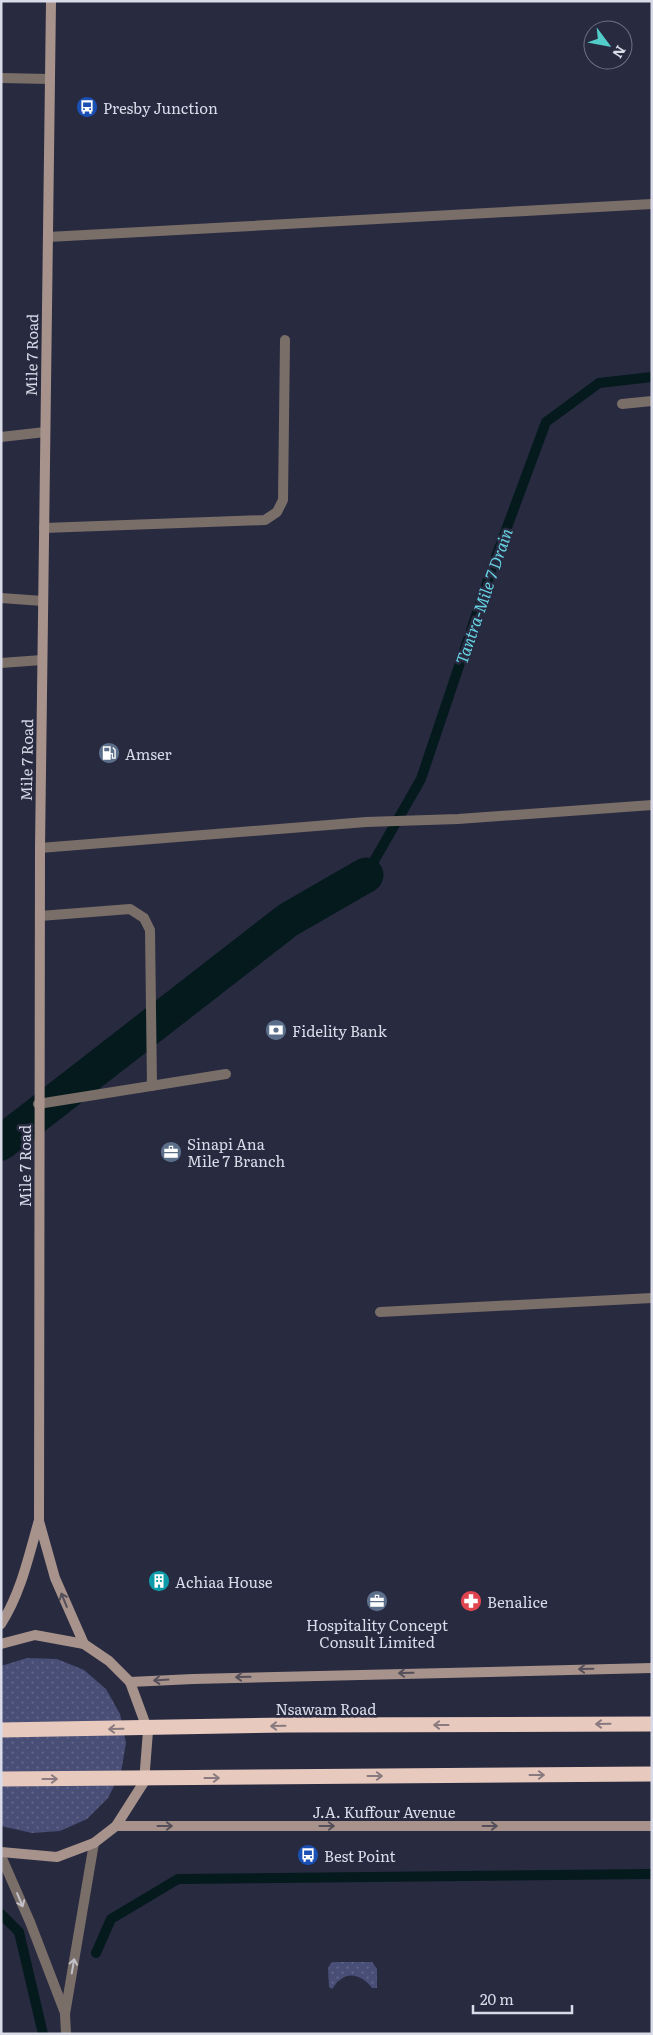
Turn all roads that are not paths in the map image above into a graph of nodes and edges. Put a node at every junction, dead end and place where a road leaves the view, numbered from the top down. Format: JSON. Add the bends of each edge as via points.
{"nodes":[{"id":1,"x":51,"y":1,"type":"edge"},
{"id":2,"x":1,"y":78,"type":"edge"},
{"id":3,"x":50,"y":79,"type":"junction"},
{"id":4,"x":652,"y":204,"type":"edge"},
{"id":5,"x":48,"y":238,"type":"junction"},
{"id":6,"x":285,"y":340,"type":"dead end"},
{"id":7,"x":652,"y":401,"type":"edge"},
{"id":8,"x":622,"y":404,"type":"dead end"},
{"id":9,"x":45,"y":432,"type":"junction"},
{"id":10,"x":1,"y":437,"type":"edge"},
{"id":11,"x":44,"y":528,"type":"junction"},
{"id":12,"x":1,"y":598,"type":"edge"},
{"id":13,"x":43,"y":601,"type":"junction"},
{"id":14,"x":42,"y":660,"type":"junction"},
{"id":15,"x":1,"y":663,"type":"edge"},
{"id":16,"x":652,"y":805,"type":"edge"},
{"id":17,"x":40,"y":848,"type":"junction"},
{"id":18,"x":40,"y":916,"type":"junction"},
{"id":19,"x":226,"y":1074,"type":"dead end"},
{"id":20,"x":152,"y":1086,"type":"junction"},
{"id":21,"x":38,"y":1104,"type":"junction"},
{"id":22,"x":652,"y":1298,"type":"edge"},
{"id":23,"x":380,"y":1312,"type":"dead end"},
{"id":24,"x":39,"y":1520,"type":"junction"},
{"id":25,"x":1,"y":1624,"type":"edge"},
{"id":26,"x":1,"y":1644,"type":"edge"},
{"id":27,"x":84,"y":1644,"type":"junction"},
{"id":28,"x":652,"y":1668,"type":"edge"},
{"id":29,"x":130,"y":1682,"type":"junction"},
{"id":30,"x":652,"y":1724,"type":"edge"},
{"id":31,"x":1,"y":1730,"type":"edge"},
{"id":32,"x":652,"y":1774,"type":"edge"},
{"id":33,"x":1,"y":1779,"type":"edge"},
{"id":34,"x":116,"y":1826,"type":"junction"},
{"id":35,"x":652,"y":1826,"type":"edge"},
{"id":36,"x":94,"y":1843,"type":"junction"},
{"id":37,"x":1,"y":1854,"type":"edge"},
{"id":38,"x":65,"y":2014,"type":"junction"},
{"id":39,"x":66,"y":2034,"type":"edge"}],
"edges":[{"from":1,"to":3,"type":"street","name":"Mile 7 Road"},
{"from":2,"to":3,"type":"street"},
{"from":3,"to":5,"type":"street","name":"Mile 7 Road"},
{"from":4,"to":5,"type":"street"},
{"from":5,"to":9,"type":"street","name":"Mile 7 Road"},
{"from":6,"to":11,"type":"street","via":[[283,500],[277,512],[265,520]]},
{"from":7,"to":8,"type":"street"},
{"from":9,"to":10,"type":"street"},
{"from":9,"to":11,"type":"street","name":"Mile 7 Road"},
{"from":11,"to":13,"type":"street","name":"Mile 7 Road"},
{"from":12,"to":13,"type":"street"},
{"from":13,"to":14,"type":"street","name":"Mile 7 Road"},
{"from":14,"to":15,"type":"street"},
{"from":14,"to":17,"type":"street","name":"Mile 7 Road"},
{"from":16,"to":17,"type":"street","via":[[366,822]]},
{"from":17,"to":18,"type":"street","name":"Mile 7 Road"},
{"from":18,"to":20,"type":"street","via":[[130,909],[144,918],[150,930]]},
{"from":18,"to":21,"type":"street","name":"Mile 7 Road"},
{"from":19,"to":20,"type":"street"},
{"from":20,"to":21,"type":"street"},
{"from":21,"to":24,"type":"street","name":"Mile 7 Road"},
{"from":22,"to":23,"type":"street"},
{"from":24,"to":25,"type":"street","via":[[23,1576]]},
{"from":27,"to":24,"type":"street","one_way":true,"via":[[55,1578]]},
{"from":26,"to":27,"type":"street","via":[[35,1635]]},
{"from":27,"to":29,"type":"street","via":[[109,1661]]},
{"from":28,"to":29,"type":"street","one_way":true},
{"from":29,"to":34,"type":"street","via":[[148,1731],[144,1782]]},
{"from":30,"to":31,"type":"highway","name":"Nsawam Road","one_way":true,"bridge":true},
{"from":33,"to":32,"type":"highway","one_way":true,"bridge":true},
{"from":34,"to":35,"type":"street","name":"J.A. Kuffour Avenue","one_way":true},
{"from":34,"to":36,"type":"street"},
{"from":36,"to":37,"type":"street","via":[[57,1857]]},
{"from":38,"to":36,"type":"street","one_way":true},
{"from":37,"to":38,"type":"street","one_way":true},
{"from":38,"to":39,"type":"street"}]}
